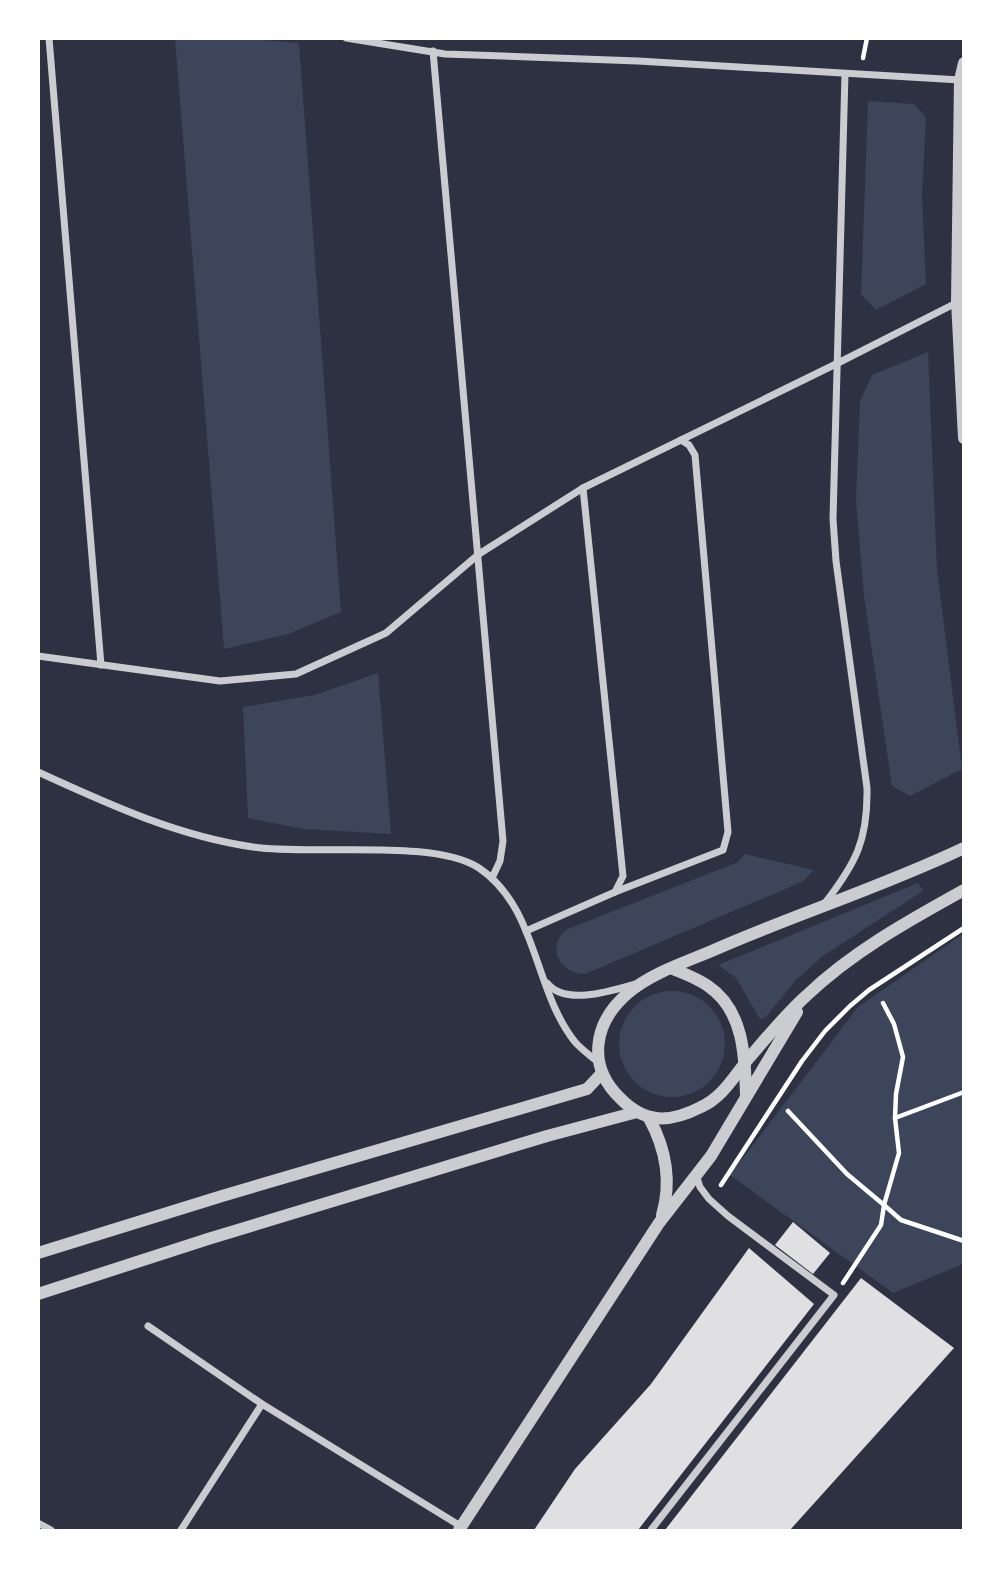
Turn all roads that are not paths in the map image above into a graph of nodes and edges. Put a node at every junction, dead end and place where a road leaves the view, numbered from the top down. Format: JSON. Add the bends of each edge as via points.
{"nodes":[{"id":1,"x":49,"y":38,"type":"edge"},
{"id":2,"x":345,"y":38,"type":"edge"},
{"id":3,"x":433,"y":51,"type":"junction"},
{"id":4,"x":964,"y":63,"type":"edge"},
{"id":5,"x":845,"y":74,"type":"junction"},
{"id":6,"x":960,"y":80,"type":"junction"},
{"id":7,"x":960,"y":300,"type":"edge"},
{"id":8,"x":838,"y":363,"type":"junction"},
{"id":9,"x":964,"y":438,"type":"edge"},
{"id":10,"x":681,"y":440,"type":"junction"},
{"id":11,"x":583,"y":488,"type":"junction"},
{"id":12,"x":479,"y":554,"type":"junction"},
{"id":13,"x":38,"y":656,"type":"edge"},
{"id":14,"x":101,"y":665,"type":"junction"},
{"id":15,"x":38,"y":772,"type":"edge"},
{"id":16,"x":964,"y":848,"type":"edge"},
{"id":17,"x":492,"y":878,"type":"junction"},
{"id":18,"x":964,"y":890,"type":"edge"},
{"id":19,"x":615,"y":892,"type":"junction"},
{"id":20,"x":824,"y":904,"type":"junction"},
{"id":21,"x":526,"y":931,"type":"junction"},
{"id":22,"x":673,"y":969,"type":"junction"},
{"id":23,"x":650,"y":979,"type":"junction"},
{"id":24,"x":544,"y":980,"type":"junction"},
{"id":25,"x":805,"y":996,"type":"junction"},
{"id":26,"x":744,"y":1064,"type":"junction"},
{"id":27,"x":601,"y":1068,"type":"junction"},
{"id":28,"x":746,"y":1097,"type":"junction"},
{"id":29,"x":637,"y":1112,"type":"junction"},
{"id":30,"x":649,"y":1118,"type":"junction"},
{"id":31,"x":696,"y":1175,"type":"junction"},
{"id":32,"x":659,"y":1223,"type":"junction"},
{"id":33,"x":38,"y":1253,"type":"edge"},
{"id":34,"x":38,"y":1294,"type":"edge"},
{"id":35,"x":148,"y":1325,"type":"dead end"},
{"id":36,"x":262,"y":1404,"type":"junction"},
{"id":37,"x":38,"y":1522,"type":"edge"},
{"id":38,"x":461,"y":1529,"type":"edge"},
{"id":39,"x":51,"y":1531,"type":"edge"},
{"id":40,"x":181,"y":1531,"type":"edge"},
{"id":41,"x":651,"y":1531,"type":"edge"}],
"edges":[{"from":1,"to":14,"type":"street"},
{"from":2,"to":3,"type":"street"},
{"from":3,"to":5,"type":"street"},
{"from":3,"to":12,"type":"street"},
{"from":4,"to":6,"type":"street"},
{"from":5,"to":6,"type":"street"},
{"from":5,"to":8,"type":"street"},
{"from":6,"to":7,"type":"street"},
{"from":7,"to":8,"type":"street"},
{"from":7,"to":9,"type":"street"},
{"from":8,"to":10,"type":"street"},
{"from":8,"to":20,"type":"street","via":[[833,519],[867,818],[862,843]]},
{"from":10,"to":11,"type":"street"},
{"from":10,"to":19,"type":"street","via":[[695,455],[728,832],[723,850]]},
{"from":11,"to":12,"type":"street"},
{"from":11,"to":19,"type":"street","via":[[623,876]]},
{"from":12,"to":14,"type":"street","via":[[386,633],[296,674],[220,681]]},
{"from":12,"to":17,"type":"street","via":[[503,841]]},
{"from":13,"to":14,"type":"street"},
{"from":15,"to":17,"type":"street","via":[[164,826],[241,845],[420,852],[460,859]]},
{"from":16,"to":20,"type":"street"},
{"from":17,"to":21,"type":"street","via":[[505,891]]},
{"from":18,"to":25,"type":"street","via":[[873,943]]},
{"from":19,"to":21,"type":"street"},
{"from":20,"to":22,"type":"street"},
{"from":21,"to":24,"type":"street"},
{"from":22,"to":23,"type":"street"},
{"from":22,"to":26,"type":"street","via":[[710,986],[726,1002],[740,1031]]},
{"from":23,"to":24,"type":"street","via":[[585,995],[558,993]]},
{"from":23,"to":27,"type":"street","via":[[629,992],[603,1024],[597,1046]]},
{"from":24,"to":27,"type":"street","via":[[563,1025]]},
{"from":25,"to":26,"type":"street"},
{"from":25,"to":28,"type":"street"},
{"from":26,"to":28,"type":"street"},
{"from":26,"to":30,"type":"street","via":[[719,1095],[702,1107],[672,1118]]},
{"from":27,"to":29,"type":"street","via":[[614,1092]]},
{"from":27,"to":33,"type":"street","via":[[587,1089]]},
{"from":28,"to":31,"type":"street"},
{"from":29,"to":30,"type":"street"},
{"from":29,"to":34,"type":"street"},
{"from":30,"to":32,"type":"street","via":[[665,1157],[667,1200]]},
{"from":31,"to":32,"type":"street"},
{"from":31,"to":41,"type":"street","via":[[709,1199],[728,1216],[834,1295]]},
{"from":32,"to":38,"type":"street"},
{"from":35,"to":36,"type":"street"},
{"from":36,"to":38,"type":"street"},
{"from":36,"to":40,"type":"street"},
{"from":37,"to":39,"type":"street"}]}
